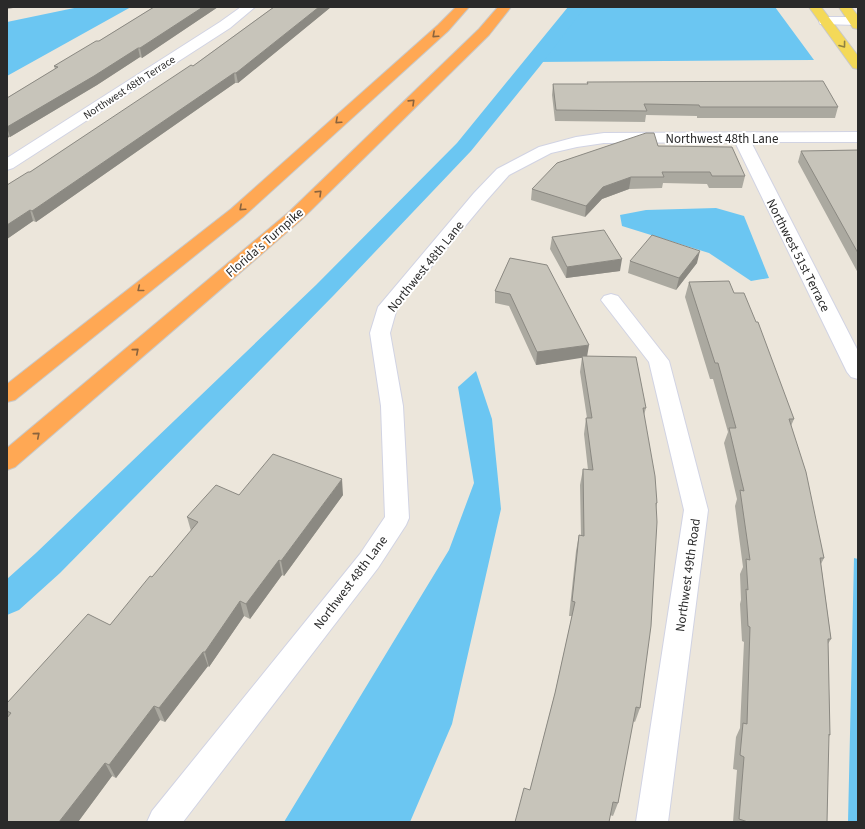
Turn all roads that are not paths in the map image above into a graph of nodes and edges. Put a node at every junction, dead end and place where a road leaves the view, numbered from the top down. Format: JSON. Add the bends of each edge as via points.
{"nodes":[{"id":1,"x":249,"y":7,"type":"edge"},
{"id":2,"x":463,"y":7,"type":"edge"},
{"id":3,"x":505,"y":7,"type":"edge"},
{"id":4,"x":815,"y":7,"type":"edge"},
{"id":5,"x":844,"y":7,"type":"edge"},
{"id":6,"x":825,"y":21,"type":"junction"},
{"id":7,"x":857,"y":22,"type":"edge"},
{"id":8,"x":858,"y":65,"type":"edge"},
{"id":9,"x":858,"y":137,"type":"edge"},
{"id":10,"x":740,"y":138,"type":"junction"},
{"id":11,"x":7,"y":165,"type":"edge"},
{"id":12,"x":611,"y":300,"type":"dead end"},
{"id":13,"x":858,"y":372,"type":"edge"},
{"id":14,"x":7,"y":395,"type":"edge"},
{"id":15,"x":7,"y":461,"type":"edge"},
{"id":16,"x":164,"y":822,"type":"edge"},
{"id":17,"x":652,"y":822,"type":"edge"}],
"edges":[{"from":1,"to":11,"type":"street","name":"Northwest 48th Terrace"},
{"from":2,"to":14,"type":"highway","one_way":true,"via":[[443,28],[237,213]]},
{"from":15,"to":3,"type":"highway","name":"Florida's Turnpike","one_way":true,"via":[[296,216],[484,32]]},
{"from":4,"to":6,"type":"main road"},
{"from":5,"to":7,"type":"main road"},
{"from":6,"to":7,"type":"street"},
{"from":6,"to":8,"type":"main road","one_way":true},
{"from":9,"to":10,"type":"street","name":"Northwest 48th Lane"},
{"from":10,"to":13,"type":"street","name":"Northwest 51st Terrace"},
{"from":10,"to":16,"type":"street","name":"Northwest 48th Lane","via":[[618,138],[576,142],[545,150],[503,172],[480,197],[388,307],[380,332],[392,406],[397,518],[369,561]]},
{"from":12,"to":17,"type":"street","name":"Northwest 49th Road","via":[[659,361],[696,510]]}]}
